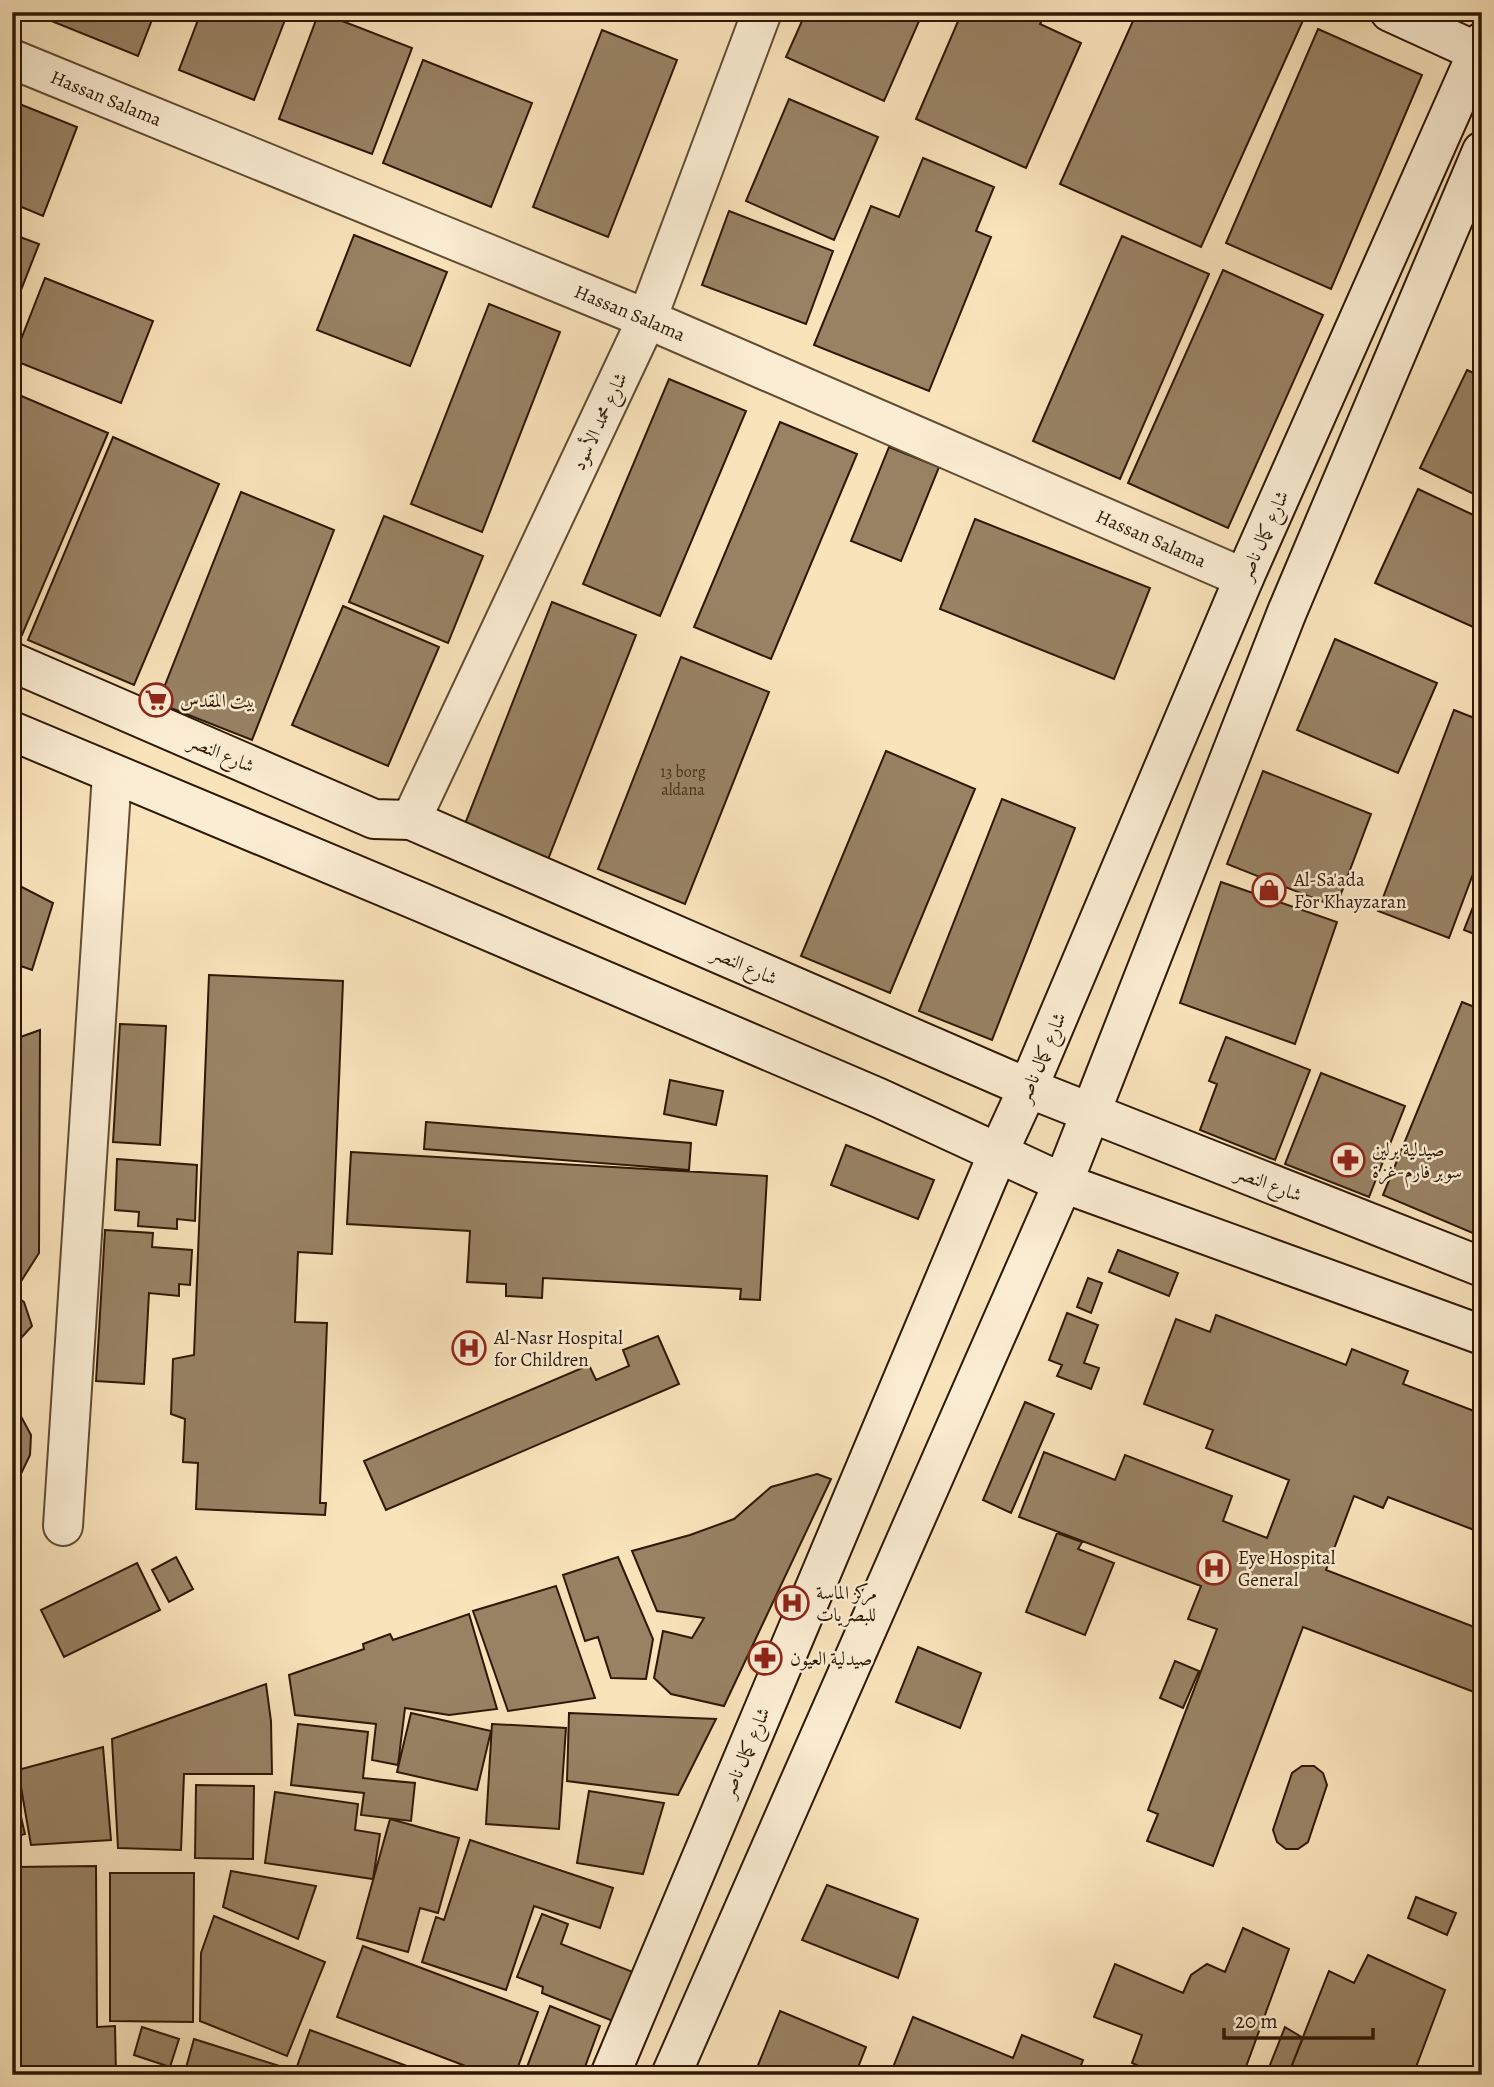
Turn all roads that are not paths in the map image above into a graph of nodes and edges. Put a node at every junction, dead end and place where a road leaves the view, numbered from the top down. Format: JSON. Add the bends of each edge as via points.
{"nodes":[{"id":1,"x":762,"y":12,"type":"edge"},
{"id":2,"x":1390,"y":12,"type":"edge"},
{"id":3,"x":1481,"y":49,"type":"edge"},
{"id":4,"x":12,"y":59,"type":"edge"},
{"id":5,"x":1482,"y":151,"type":"edge"},
{"id":6,"x":646,"y":319,"type":"junction"},
{"id":7,"x":1244,"y":578,"type":"junction"},
{"id":8,"x":12,"y":662,"type":"edge"},
{"id":9,"x":12,"y":731,"type":"edge"},
{"id":10,"x":112,"y":774,"type":"junction"},
{"id":11,"x":411,"y":820,"type":"junction"},
{"id":12,"x":1028,"y":1088,"type":"junction"},
{"id":13,"x":1089,"y":1113,"type":"junction"},
{"id":14,"x":998,"y":1153,"type":"junction"},
{"id":15,"x":1063,"y":1183,"type":"junction"},
{"id":16,"x":1482,"y":1267,"type":"edge"},
{"id":17,"x":1482,"y":1335,"type":"edge"},
{"id":18,"x":63,"y":1525,"type":"dead end"},
{"id":19,"x":610,"y":2075,"type":"edge"},
{"id":20,"x":671,"y":2075,"type":"edge"}],
"edges":[{"from":1,"to":6,"type":"main road","name":"شارع محمد الأسود"},
{"from":2,"to":3,"type":"main road"},
{"from":3,"to":7,"type":"main road","name":"شارع كمال ناصر"},
{"from":4,"to":6,"type":"main road","name":"Hassan Salama"},
{"from":5,"to":13,"type":"main road","via":[[1287,612]]},
{"from":6,"to":7,"type":"main road","name":"Hassan Salama"},
{"from":6,"to":11,"type":"main road","name":"شارع محمد الأسود"},
{"from":7,"to":12,"type":"main road","name":"شارع كمال ناصر"},
{"from":8,"to":11,"type":"main road","name":"شارع النصر","via":[[373,819]]},
{"from":9,"to":10,"type":"main road"},
{"from":10,"to":14,"type":"main road","via":[[423,903]]},
{"from":10,"to":18,"type":"main road"},
{"from":11,"to":12,"type":"main road","name":"شارع النصر"},
{"from":12,"to":13,"type":"main road","name":"شارع النصر"},
{"from":12,"to":14,"type":"main road","name":"شارع كمال ناصر"},
{"from":13,"to":15,"type":"main road"},
{"from":13,"to":16,"type":"main road","name":"شارع النصر"},
{"from":14,"to":15,"type":"main road"},
{"from":14,"to":19,"type":"main road","name":"شارع كمال ناصر"},
{"from":15,"to":17,"type":"main road"},
{"from":15,"to":20,"type":"main road"}]}
